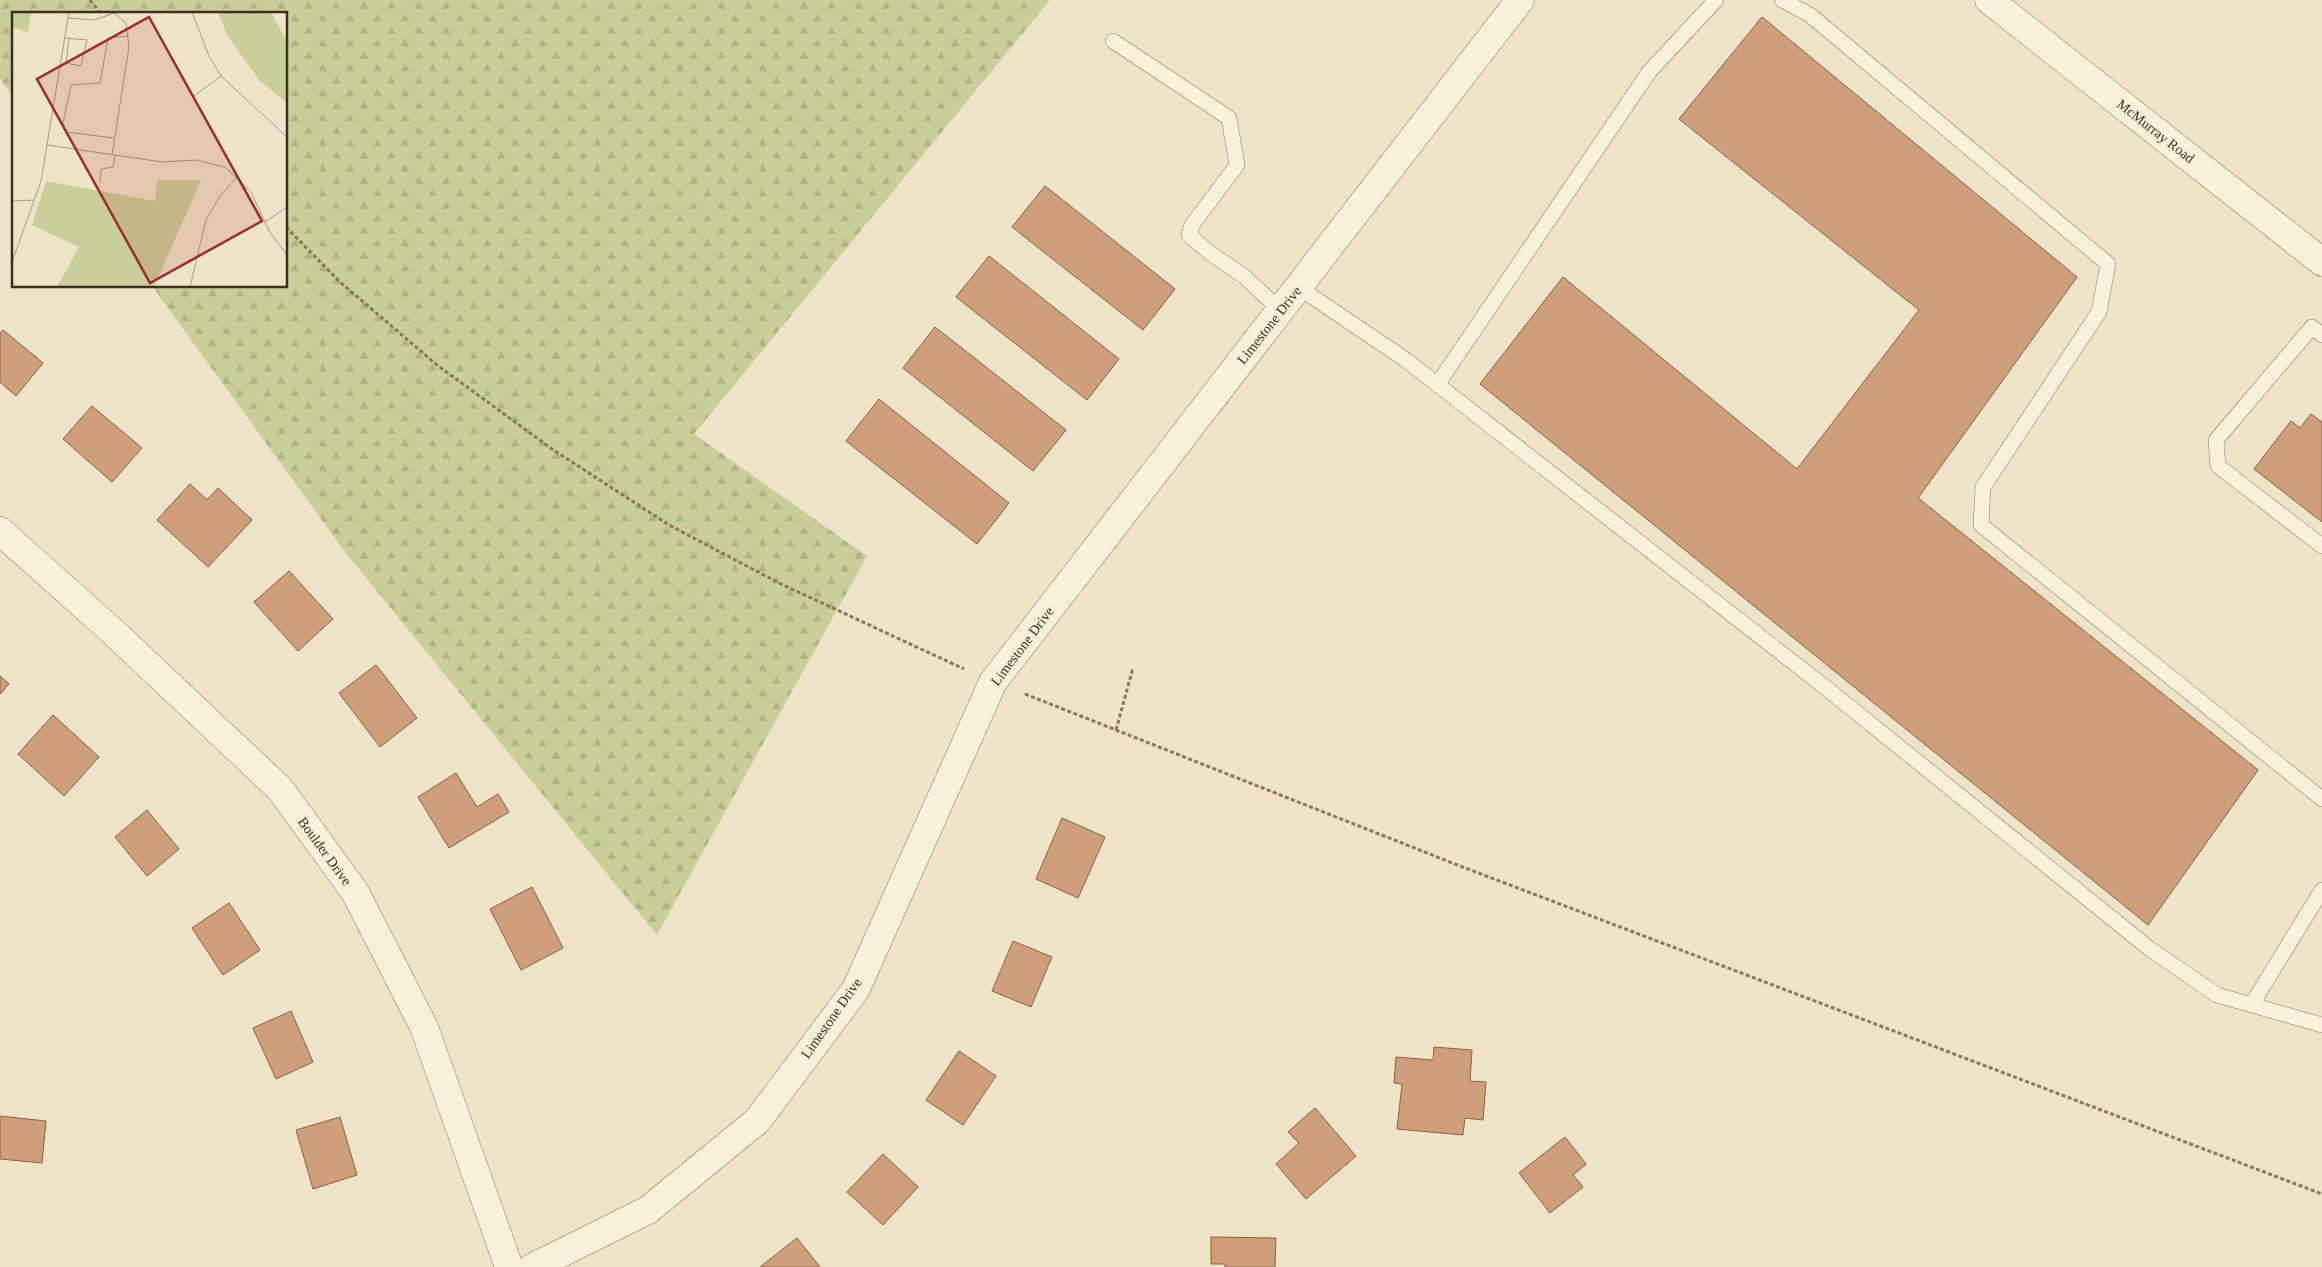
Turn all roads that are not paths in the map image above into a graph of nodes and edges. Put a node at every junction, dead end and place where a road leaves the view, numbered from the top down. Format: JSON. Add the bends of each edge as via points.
{"nodes":[{"id":1,"x":1520,"y":0,"type":"edge"},
{"id":2,"x":1716,"y":0,"type":"edge"},
{"id":3,"x":1782,"y":0,"type":"edge"},
{"id":4,"x":1990,"y":0,"type":"edge"},
{"id":5,"x":1113,"y":41,"type":"dead end"},
{"id":6,"x":2322,"y":262,"type":"edge"},
{"id":7,"x":1298,"y":287,"type":"junction"},
{"id":8,"x":1280,"y":310,"type":"junction"},
{"id":9,"x":2322,"y":335,"type":"edge"},
{"id":10,"x":1437,"y":385,"type":"junction"},
{"id":11,"x":0,"y":532,"type":"edge"},
{"id":12,"x":2322,"y":546,"type":"edge"},
{"id":13,"x":2322,"y":799,"type":"edge"},
{"id":14,"x":2322,"y":890,"type":"edge"},
{"id":15,"x":2252,"y":1004,"type":"junction"},
{"id":16,"x":2322,"y":1025,"type":"edge"},
{"id":17,"x":509,"y":1267,"type":"edge"},
{"id":18,"x":533,"y":1267,"type":"edge"}],
"edges":[{"from":1,"to":7,"type":"street","name":"Limestone Drive"},
{"from":2,"to":10,"type":"lane","via":[[1649,72]]},
{"from":3,"to":13,"type":"lane","via":[[1810,15],[2108,264],[2099,312],[1984,487],[1981,525]]},
{"from":4,"to":6,"type":"street","name":"McMurray Road"},
{"from":5,"to":8,"type":"lane","via":[[1229,118],[1237,165],[1192,225],[1189,235],[1245,277]]},
{"from":7,"to":8,"type":"street","name":"Limestone Drive"},
{"from":7,"to":10,"type":"lane","via":[[1406,360]]},
{"from":8,"to":18,"type":"street","name":"Limestone Drive","via":[[993,682],[856,988],[756,1121],[648,1210]]},
{"from":9,"to":12,"type":"lane","via":[[2312,327],[2216,440],[2218,466]]},
{"from":10,"to":15,"type":"lane","via":[[1826,688],[2150,949],[2217,995]]},
{"from":11,"to":17,"type":"street","name":"Boulder Drive","via":[[110,629],[280,789],[355,892],[424,1026]]},
{"from":14,"to":15,"type":"lane"},
{"from":15,"to":16,"type":"lane"}]}
